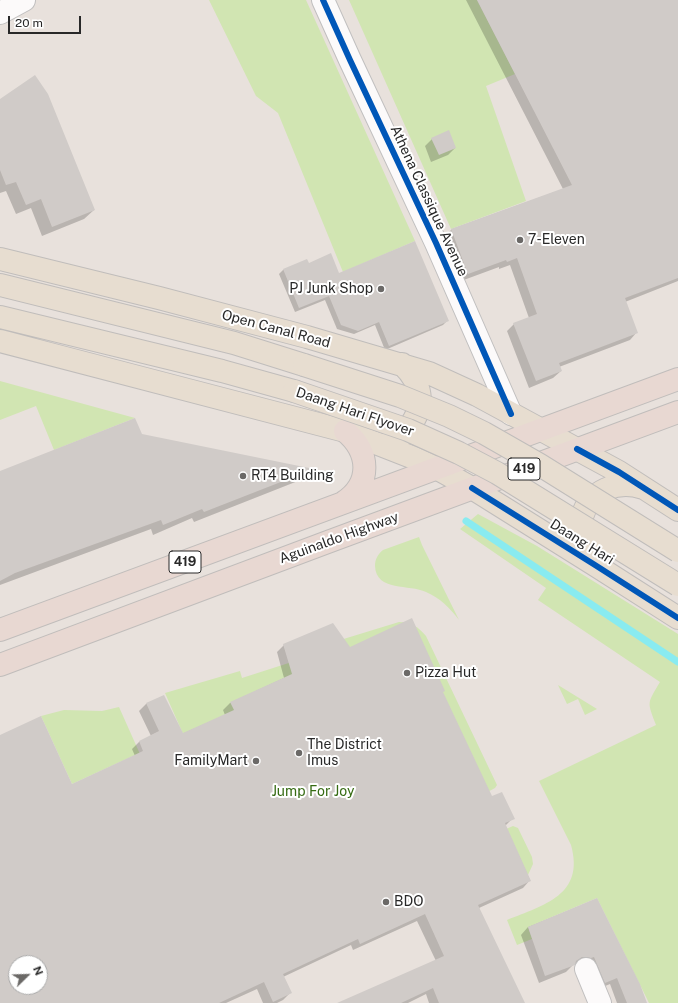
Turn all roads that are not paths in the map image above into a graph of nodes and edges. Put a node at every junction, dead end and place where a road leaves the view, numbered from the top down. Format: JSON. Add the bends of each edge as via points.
{"nodes":[{"id":1,"x":24,"y":0,"type":"edge"},
{"id":2,"x":323,"y":0,"type":"edge"},
{"id":3,"x":0,"y":13,"type":"edge"},
{"id":4,"x":0,"y":259,"type":"edge"},
{"id":5,"x":0,"y":285,"type":"edge"},
{"id":6,"x":0,"y":317,"type":"edge"},
{"id":7,"x":0,"y":341,"type":"edge"},
{"id":8,"x":402,"y":364,"type":"junction"},
{"id":9,"x":678,"y":379,"type":"edge"},
{"id":10,"x":678,"y":412,"type":"edge"},
{"id":11,"x":511,"y":414,"type":"junction"},
{"id":12,"x":540,"y":430,"type":"junction"},
{"id":13,"x":345,"y":431,"type":"junction"},
{"id":14,"x":378,"y":443,"type":"junction"},
{"id":15,"x":577,"y":450,"type":"junction"},
{"id":16,"x":436,"y":468,"type":"junction"},
{"id":17,"x":472,"y":488,"type":"junction"},
{"id":18,"x":647,"y":490,"type":"junction"},
{"id":19,"x":340,"y":504,"type":"junction"},
{"id":20,"x":678,"y":510,"type":"edge"},
{"id":21,"x":678,"y":551,"type":"edge"},
{"id":22,"x":595,"y":565,"type":"junction"},
{"id":23,"x":678,"y":585,"type":"edge"},
{"id":24,"x":678,"y":618,"type":"edge"},
{"id":25,"x":0,"y":630,"type":"edge"},
{"id":26,"x":0,"y":665,"type":"edge"},
{"id":27,"x":586,"y":969,"type":"dead end"},
{"id":28,"x":600,"y":1003,"type":"edge"}],
"edges":[{"from":1,"to":3,"type":"street"},
{"from":2,"to":11,"type":"street","name":"Athena Classique Avenue","via":[[436,243]]},
{"from":4,"to":8,"type":"main road","name":"Open Canal Road","via":[[159,298]]},
{"from":5,"to":21,"type":"main road","name":"Daang Hari Flyover","bridge":true,"via":[[234,343],[400,396],[484,433]]},
{"from":6,"to":23,"type":"main road","name":"Daang Hari Flyover","bridge":true,"via":[[222,370],[394,425],[434,441],[497,473]]},
{"from":7,"to":13,"type":"main road"},
{"from":8,"to":11,"type":"main road","name":"Open Canal Road","via":[[460,386]]},
{"from":8,"to":14,"type":"main road","via":[[410,372],[419,391],[418,412],[413,422],[398,438]]},
{"from":9,"to":12,"type":"highway","number":"419"},
{"from":10,"to":15,"type":"highway","name":"Aguinaldo Highway","number":"419"},
{"from":11,"to":12,"type":"main road","name":"Open Canal Road"},
{"from":12,"to":15,"type":"main road"},
{"from":12,"to":16,"type":"highway","number":"419"},
{"from":13,"to":14,"type":"main road"},
{"from":13,"to":19,"type":"highway","via":[[360,447],[364,456],[364,467],[358,489]]},
{"from":14,"to":16,"type":"main road"},
{"from":15,"to":17,"type":"highway","name":"Aguinaldo Highway","number":"419"},
{"from":15,"to":18,"type":"main road"},
{"from":16,"to":17,"type":"main road","name":"Daang Hari"},
{"from":16,"to":19,"type":"highway","number":"419"},
{"from":17,"to":22,"type":"main road","name":"Daang Hari"},
{"from":17,"to":26,"type":"highway","name":"Aguinaldo Highway","number":"419"},
{"from":18,"to":20,"type":"main road"},
{"from":18,"to":22,"type":"main road","via":[[626,484],[614,486],[595,496],[587,505],[582,517],[581,543]]},
{"from":19,"to":25,"type":"highway","number":"419"},
{"from":22,"to":24,"type":"main road","name":"Daang Hari"},
{"from":27,"to":28,"type":"street"}]}
